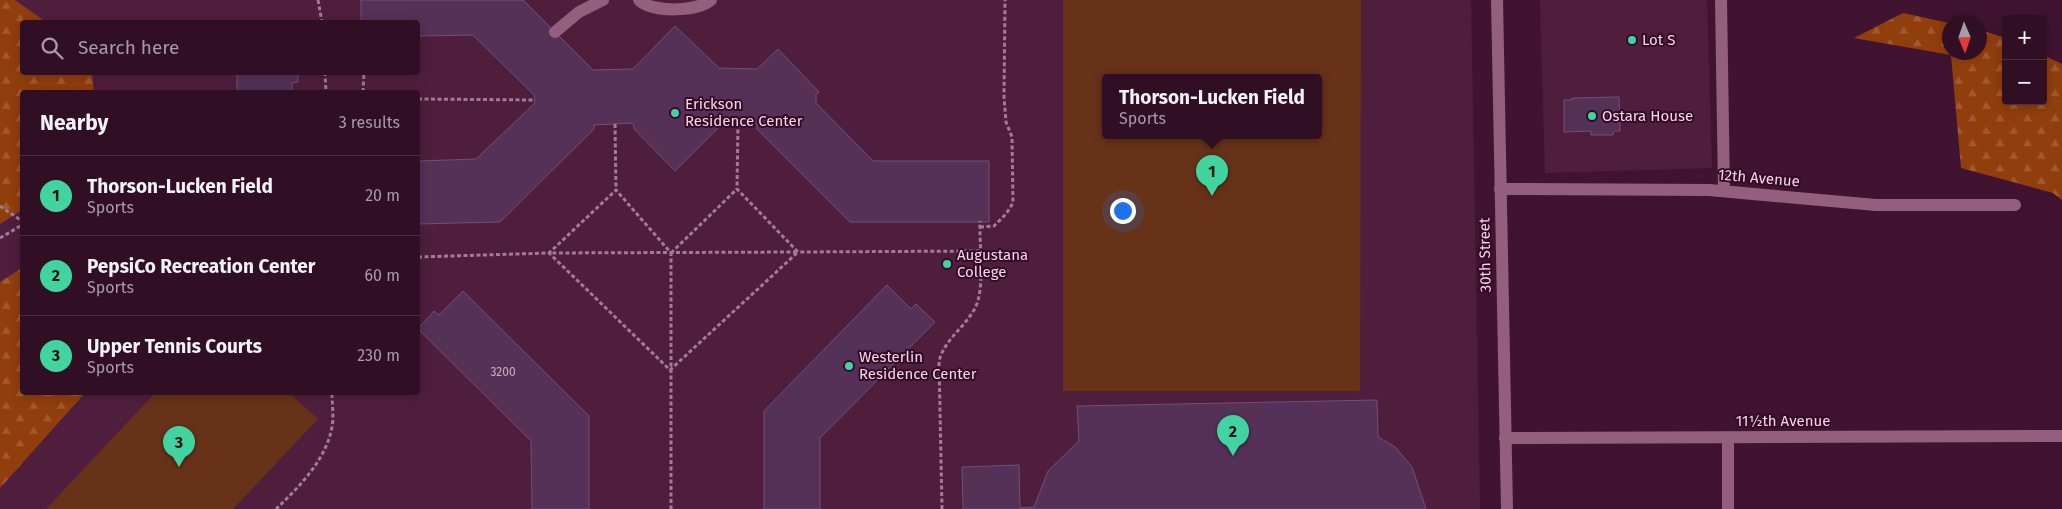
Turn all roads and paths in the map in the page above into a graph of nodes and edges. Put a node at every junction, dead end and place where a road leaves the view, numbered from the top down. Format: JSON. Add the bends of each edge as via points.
{"nodes":[{"id":1,"x":318,"y":0,"type":"edge"},
{"id":2,"x":603,"y":0,"type":"edge"},
{"id":3,"x":639,"y":0,"type":"edge"},
{"id":4,"x":711,"y":0,"type":"edge"},
{"id":5,"x":1005,"y":0,"type":"edge"},
{"id":6,"x":1497,"y":0,"type":"edge"},
{"id":7,"x":1721,"y":0,"type":"edge"},
{"id":8,"x":322,"y":20,"type":"edge"},
{"id":9,"x":555,"y":32,"type":"dead end"},
{"id":10,"x":325,"y":75,"type":"edge"},
{"id":11,"x":364,"y":75,"type":"edge"},
{"id":12,"x":326,"y":90,"type":"edge"},
{"id":13,"x":363,"y":90,"type":"edge"},
{"id":14,"x":420,"y":100,"type":"edge"},
{"id":15,"x":534,"y":100,"type":"dead end"},
{"id":16,"x":738,"y":123,"type":"dead end"},
{"id":17,"x":615,"y":124,"type":"dead end"},
{"id":18,"x":737,"y":189,"type":"junction"},
{"id":19,"x":1500,"y":189,"type":"junction"},
{"id":20,"x":616,"y":190,"type":"junction"},
{"id":21,"x":1724,"y":191,"type":"junction"},
{"id":22,"x":2015,"y":205,"type":"dead end"},
{"id":23,"x":0,"y":206,"type":"edge"},
{"id":24,"x":20,"y":220,"type":"edge"},
{"id":25,"x":980,"y":221,"type":"dead end"},
{"id":26,"x":20,"y":227,"type":"edge"},
{"id":27,"x":980,"y":227,"type":"junction"},
{"id":28,"x":0,"y":238,"type":"edge"},
{"id":29,"x":980,"y":251,"type":"junction"},
{"id":30,"x":798,"y":252,"type":"junction"},
{"id":31,"x":549,"y":253,"type":"junction"},
{"id":32,"x":671,"y":253,"type":"junction"},
{"id":33,"x":420,"y":257,"type":"edge"},
{"id":34,"x":670,"y":370,"type":"junction"},
{"id":35,"x":332,"y":395,"type":"edge"},
{"id":36,"x":2062,"y":436,"type":"edge"},
{"id":37,"x":1505,"y":438,"type":"junction"},
{"id":38,"x":1728,"y":438,"type":"junction"},
{"id":39,"x":276,"y":509,"type":"edge"},
{"id":40,"x":671,"y":509,"type":"edge"},
{"id":41,"x":942,"y":509,"type":"edge"},
{"id":42,"x":1507,"y":509,"type":"edge"},
{"id":43,"x":1728,"y":509,"type":"edge"}],
"edges":[{"from":1,"to":8,"type":"path"},
{"from":2,"to":9,"type":"street","via":[[579,12]]},
{"from":3,"to":4,"type":"street","via":[[654,8],[697,8]]},
{"from":5,"to":27,"type":"path","via":[[1004,97],[1006,122],[1012,137],[1013,203],[994,226]]},
{"from":6,"to":19,"type":"street","name":"30th Street"},
{"from":7,"to":21,"type":"street"},
{"from":10,"to":12,"type":"path"},
{"from":11,"to":13,"type":"path"},
{"from":14,"to":15,"type":"path"},
{"from":16,"to":18,"type":"path"},
{"from":17,"to":20,"type":"path"},
{"from":18,"to":30,"type":"path"},
{"from":18,"to":32,"type":"path"},
{"from":19,"to":21,"type":"street","name":"12th Avenue","via":[[1673,188]]},
{"from":19,"to":37,"type":"street","name":"30th Street"},
{"from":20,"to":31,"type":"path"},
{"from":20,"to":32,"type":"path"},
{"from":21,"to":22,"type":"street","name":"12th Avenue","via":[[1876,204]]},
{"from":23,"to":24,"type":"path"},
{"from":25,"to":27,"type":"path"},
{"from":26,"to":28,"type":"path"},
{"from":27,"to":29,"type":"path"},
{"from":29,"to":30,"type":"path"},
{"from":29,"to":41,"type":"path","via":[[980,286],[975,308],[942,348],[939,360]]},
{"from":30,"to":32,"type":"path"},
{"from":30,"to":34,"type":"path"},
{"from":31,"to":32,"type":"path"},
{"from":31,"to":33,"type":"path"},
{"from":31,"to":34,"type":"path"},
{"from":32,"to":34,"type":"path"},
{"from":34,"to":40,"type":"path"},
{"from":35,"to":39,"type":"path","via":[[333,426],[328,442],[304,481]]},
{"from":36,"to":38,"type":"street","name":"11½th Avenue"},
{"from":37,"to":38,"type":"street","name":"11½th Avenue"},
{"from":37,"to":42,"type":"street","name":"30th Street"},
{"from":38,"to":43,"type":"street"}]}
